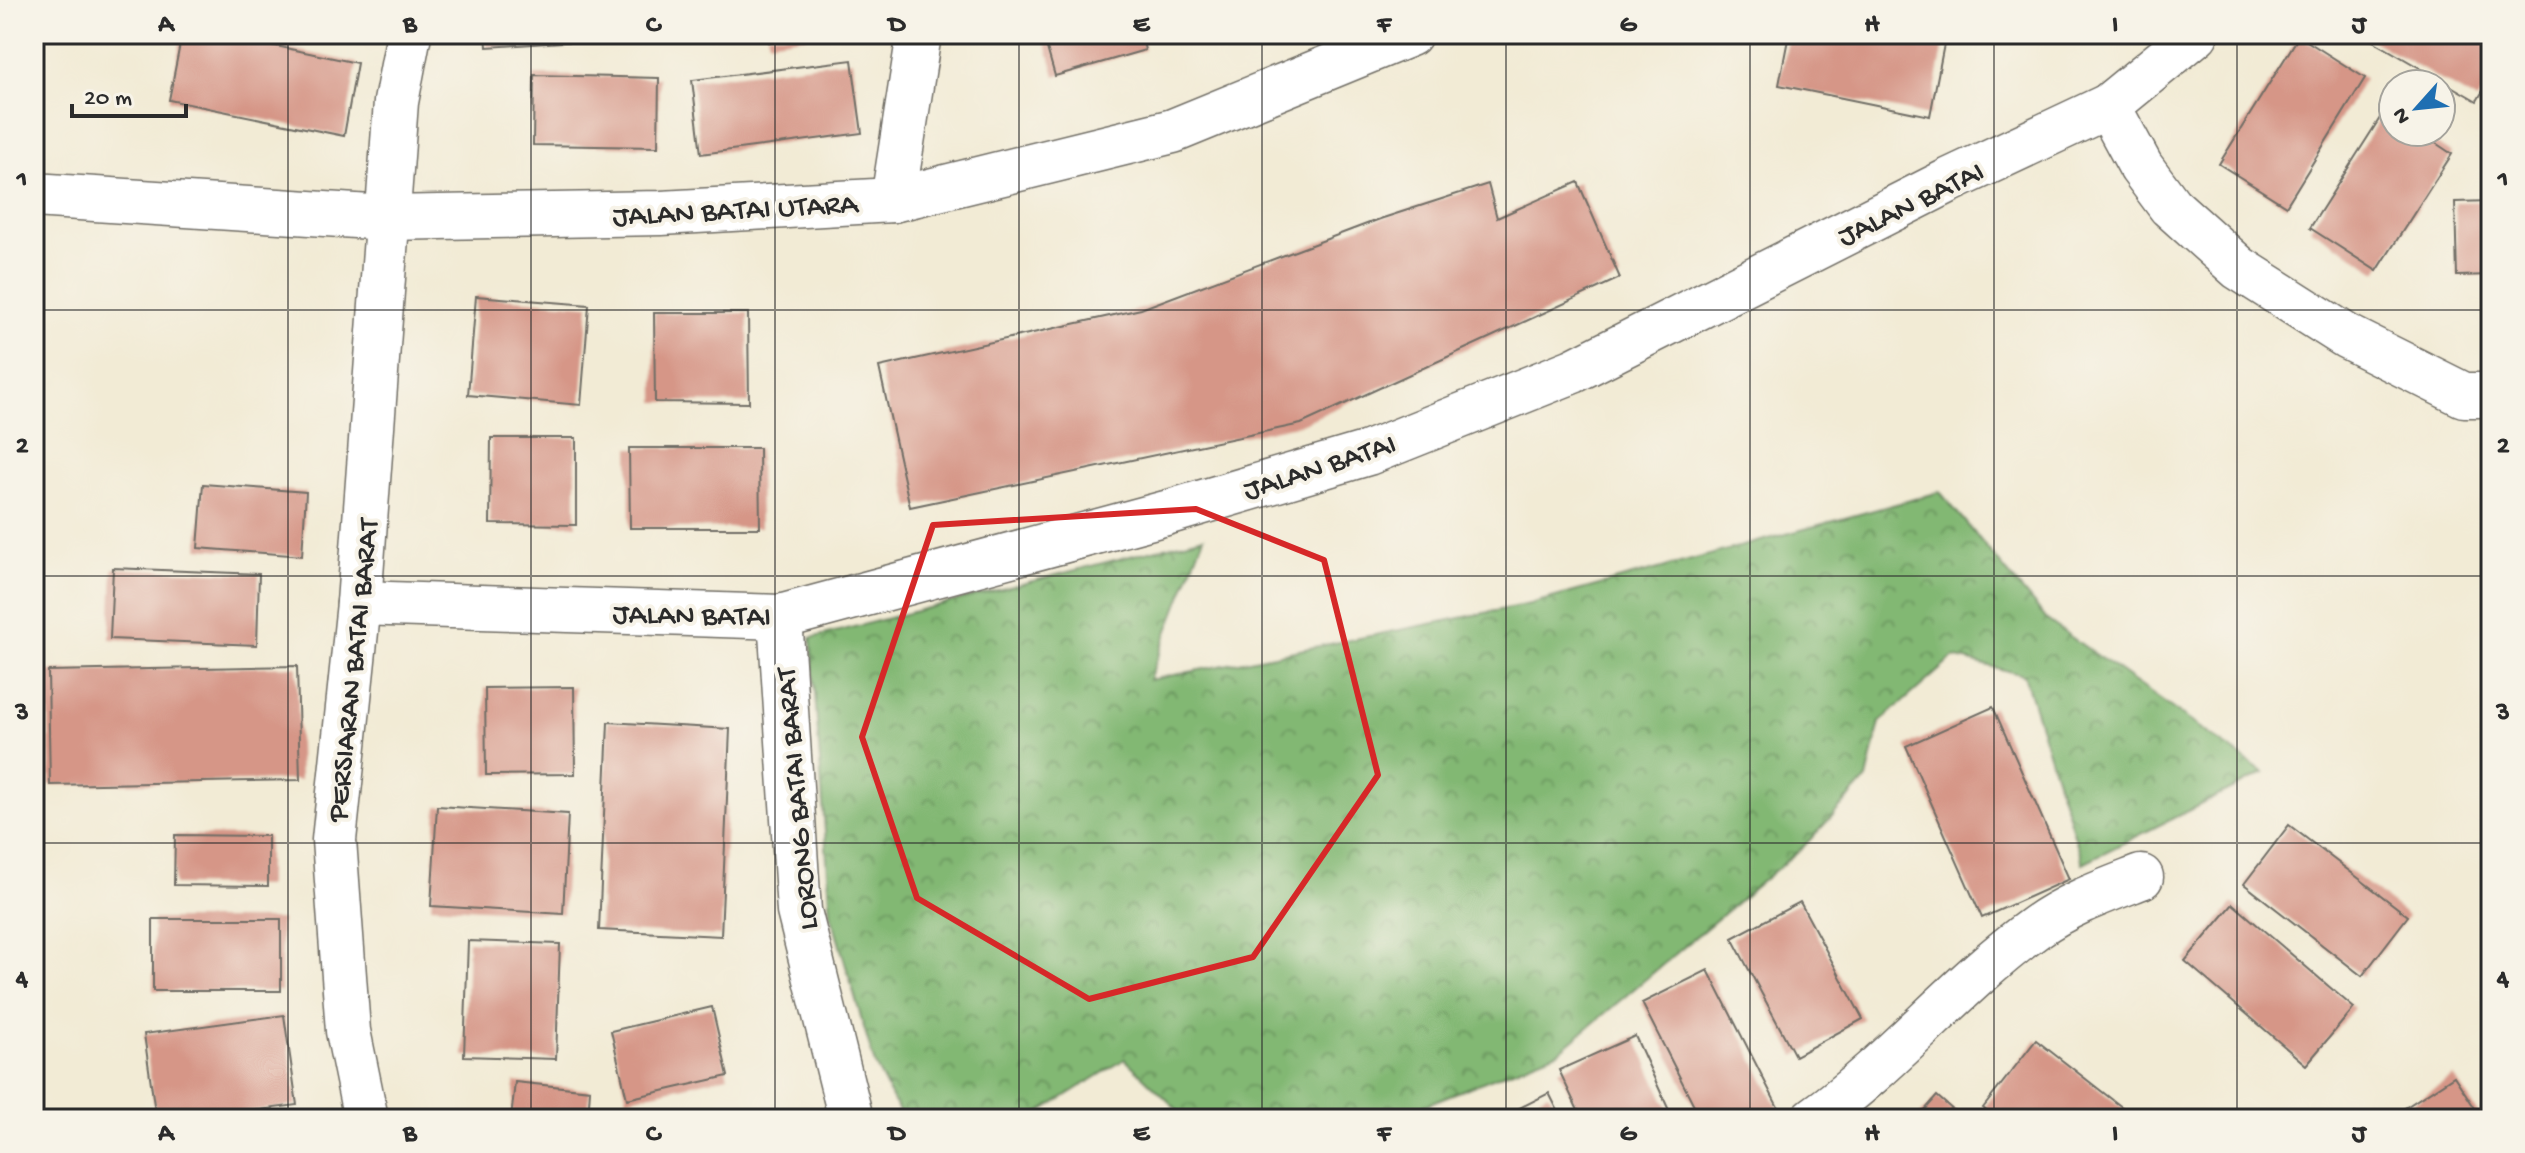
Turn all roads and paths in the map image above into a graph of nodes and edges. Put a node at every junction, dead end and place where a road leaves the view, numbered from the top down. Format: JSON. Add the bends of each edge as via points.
{"nodes":[{"id":1,"x":409,"y":34,"type":"edge"},
{"id":2,"x":919,"y":34,"type":"edge"},
{"id":3,"x":1410,"y":34,"type":"edge"},
{"id":4,"x":2196,"y":34,"type":"edge"},
{"id":5,"x":2108,"y":106,"type":"junction"},
{"id":6,"x":34,"y":195,"type":"edge"},
{"id":7,"x":893,"y":200,"type":"junction"},
{"id":8,"x":386,"y":218,"type":"junction"},
{"id":9,"x":2491,"y":395,"type":"edge"},
{"id":10,"x":359,"y":603,"type":"junction"},
{"id":11,"x":780,"y":617,"type":"junction"},
{"id":12,"x":2141,"y":877,"type":"dead end"},
{"id":13,"x":366,"y":1119,"type":"edge"},
{"id":14,"x":851,"y":1119,"type":"edge"},
{"id":15,"x":1814,"y":1119,"type":"edge"}],
"edges":[{"from":1,"to":8,"type":"street","name":"PERSIARAN BATAI BARAT","via":[[396,102]]},
{"from":2,"to":7,"type":"street"},
{"from":3,"to":7,"type":"street","name":"JALAN BATAI UTARA","via":[[1173,131]]},
{"from":4,"to":5,"type":"street","name":"JALAN BATAI"},
{"from":5,"to":9,"type":"street","via":[[2141,167],[2170,206],[2239,268],[2372,350],[2464,395]]},
{"from":5,"to":11,"type":"street","name":"JALAN BATAI","via":[[1573,371],[1368,453]]},
{"from":6,"to":8,"type":"street","name":"JALAN BATAI UTARA"},
{"from":7,"to":8,"type":"street","name":"JALAN BATAI UTARA","via":[[661,213]]},
{"from":8,"to":10,"type":"street","name":"PERSIARAN BATAI BARAT"},
{"from":10,"to":11,"type":"street","name":"JALAN BATAI"},
{"from":10,"to":13,"type":"street","name":"PERSIARAN BATAI BARAT","via":[[334,840],[348,1031]]},
{"from":11,"to":14,"type":"street","name":"LORONG BATAI BARAT","via":[[799,911]]},
{"from":12,"to":15,"type":"street","via":[[2081,901],[2038,926]]}]}
